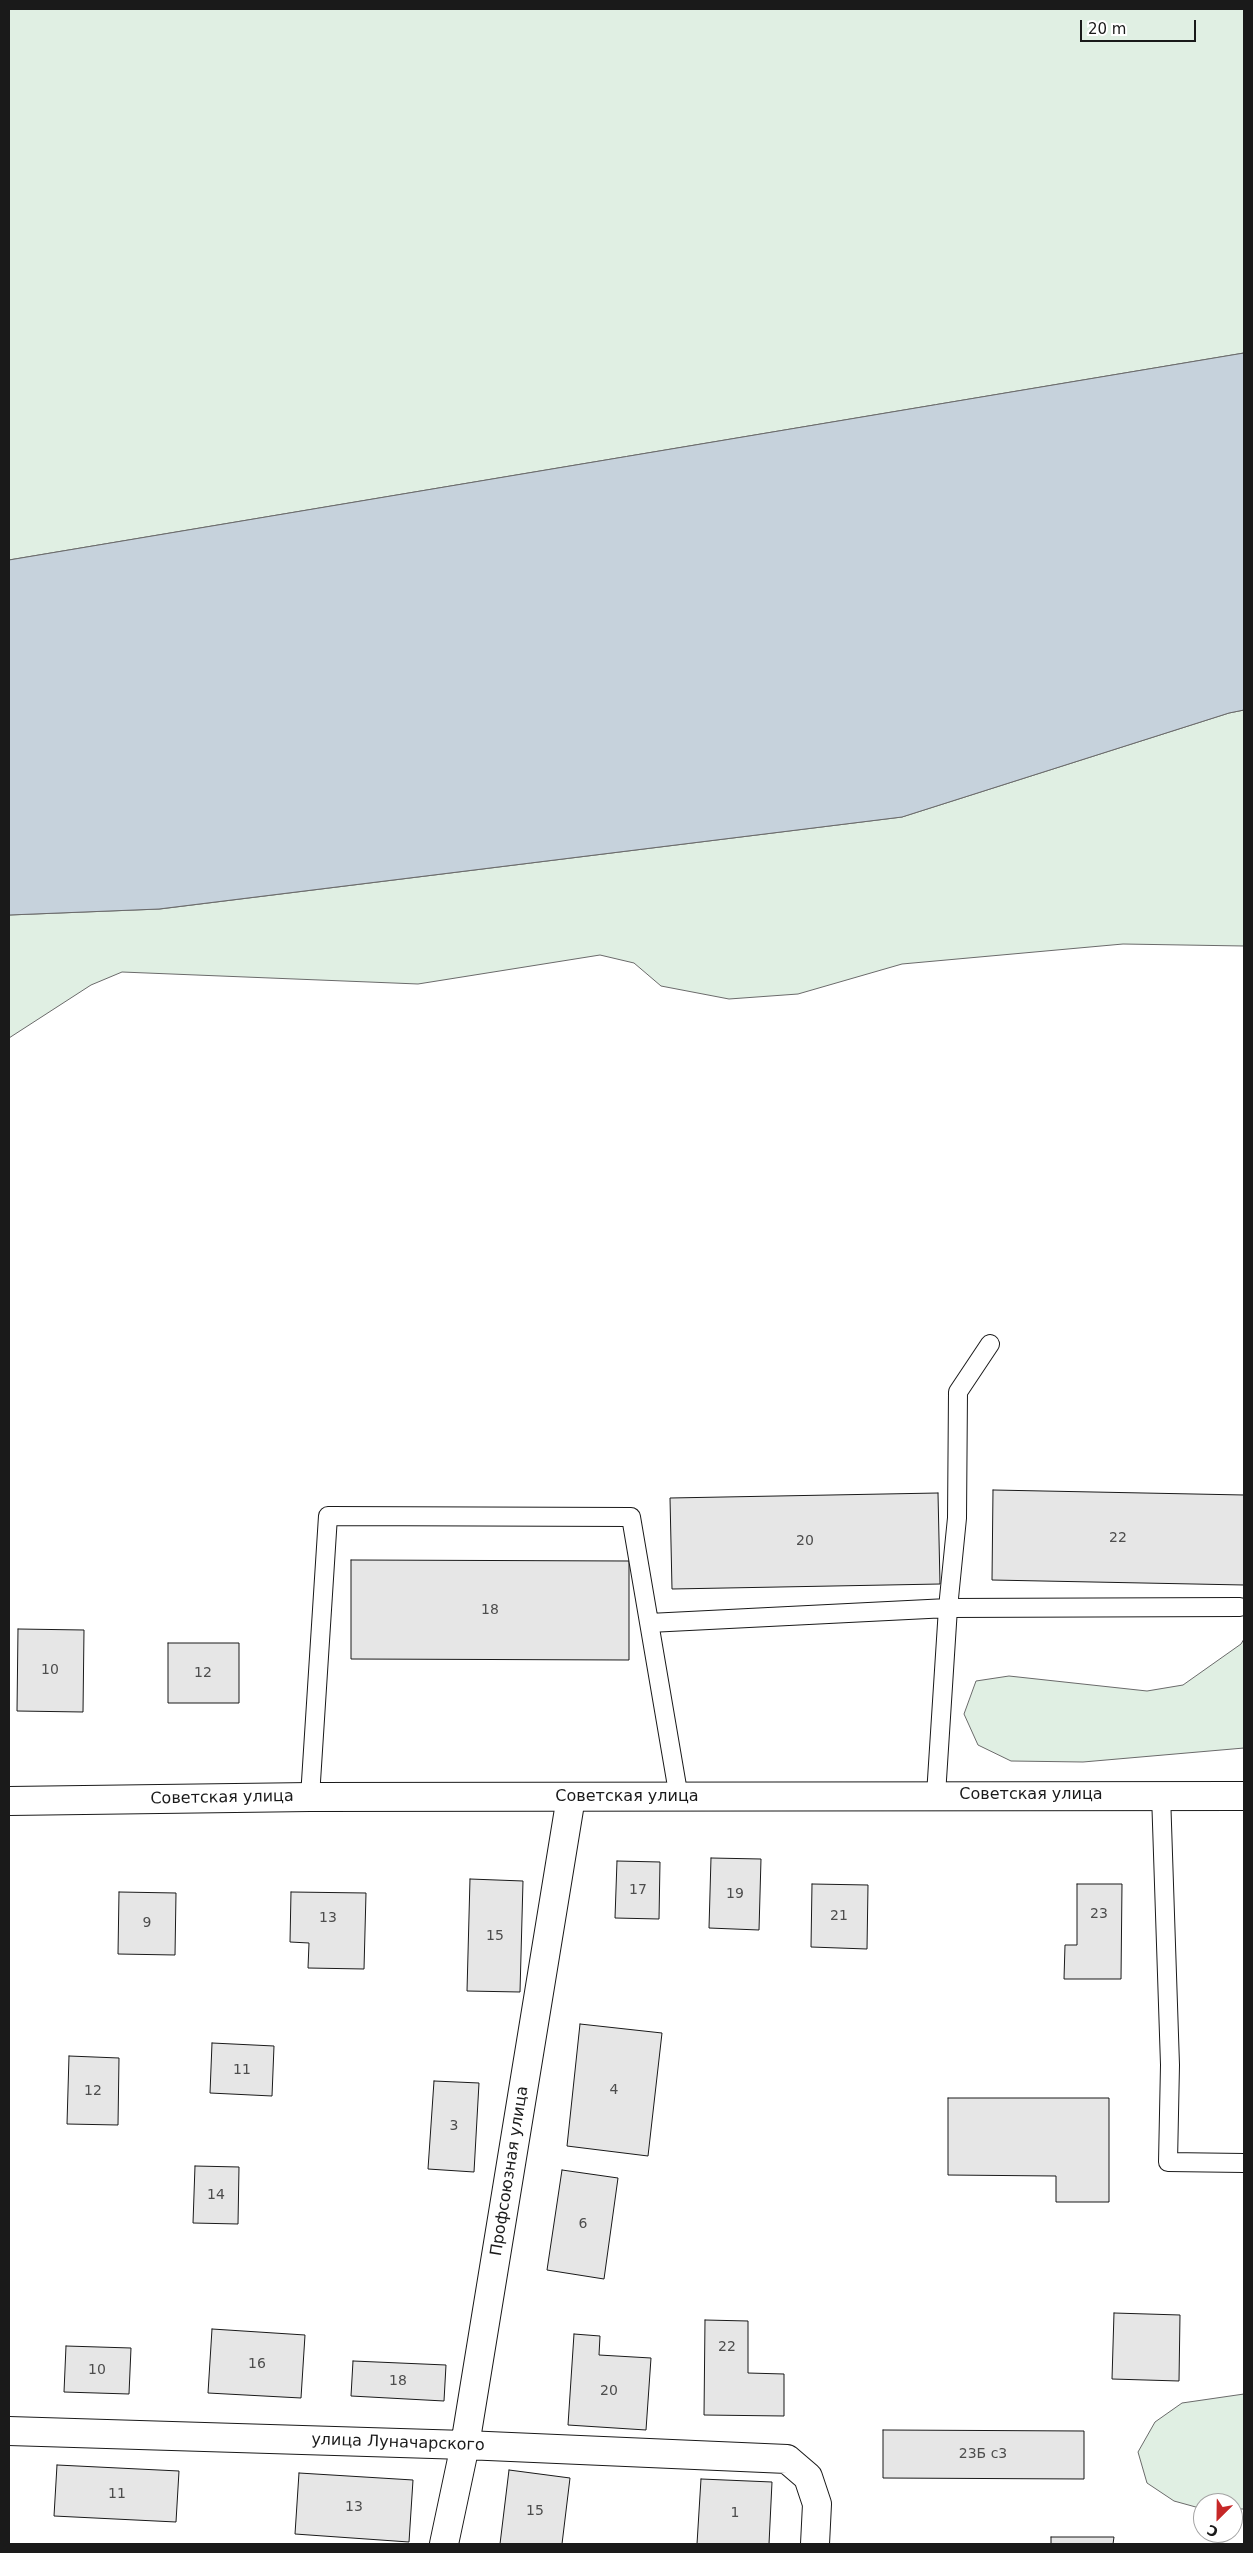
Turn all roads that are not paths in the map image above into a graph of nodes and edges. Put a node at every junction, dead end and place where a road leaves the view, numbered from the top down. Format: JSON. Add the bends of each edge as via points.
{"nodes":[{"id":1,"x":990,"y":1344,"type":"dead end"},
{"id":2,"x":1240,"y":1607,"type":"dead end"},
{"id":3,"x":948,"y":1608,"type":"junction"},
{"id":4,"x":649,"y":1623,"type":"junction"},
{"id":5,"x":1162,"y":1794,"type":"junction"},
{"id":6,"x":936,"y":1795,"type":"junction"},
{"id":7,"x":1244,"y":1796,"type":"edge"},
{"id":8,"x":310,"y":1797,"type":"junction"},
{"id":9,"x":572,"y":1797,"type":"junction"},
{"id":10,"x":679,"y":1798,"type":"junction"},
{"id":11,"x":9,"y":1801,"type":"edge"},
{"id":12,"x":1244,"y":2164,"type":"edge"},
{"id":13,"x":9,"y":2431,"type":"edge"},
{"id":14,"x":465,"y":2445,"type":"junction"},
{"id":15,"x":444,"y":2544,"type":"edge"},
{"id":16,"x":815,"y":2544,"type":"edge"}],
"edges":[{"from":1,"to":3,"type":"lane","via":[[958,1392],[957,1518]]},
{"from":2,"to":3,"type":"lane"},
{"from":3,"to":4,"type":"lane"},
{"from":3,"to":6,"type":"lane"},
{"from":4,"to":8,"type":"lane","via":[[631,1517],[328,1516]]},
{"from":4,"to":10,"type":"lane"},
{"from":5,"to":6,"type":"street","name":"Советская улица"},
{"from":5,"to":7,"type":"street","name":"Советская улица"},
{"from":5,"to":12,"type":"lane","via":[[1170,2065],[1168,2162]]},
{"from":6,"to":10,"type":"street","name":"Советская улица"},
{"from":8,"to":9,"type":"street","name":"Советская улица"},
{"from":8,"to":11,"type":"street","name":"Советская улица"},
{"from":9,"to":10,"type":"street","name":"Советская улица"},
{"from":9,"to":14,"type":"street","name":"Профсоюзная улица"},
{"from":13,"to":14,"type":"street","name":"улица Луначарского"},
{"from":14,"to":15,"type":"street","name":"Профсоюзная улица"},
{"from":14,"to":16,"type":"street","name":"улица Луначарского","via":[[787,2459],[808,2477],[818,2504]]}]}
